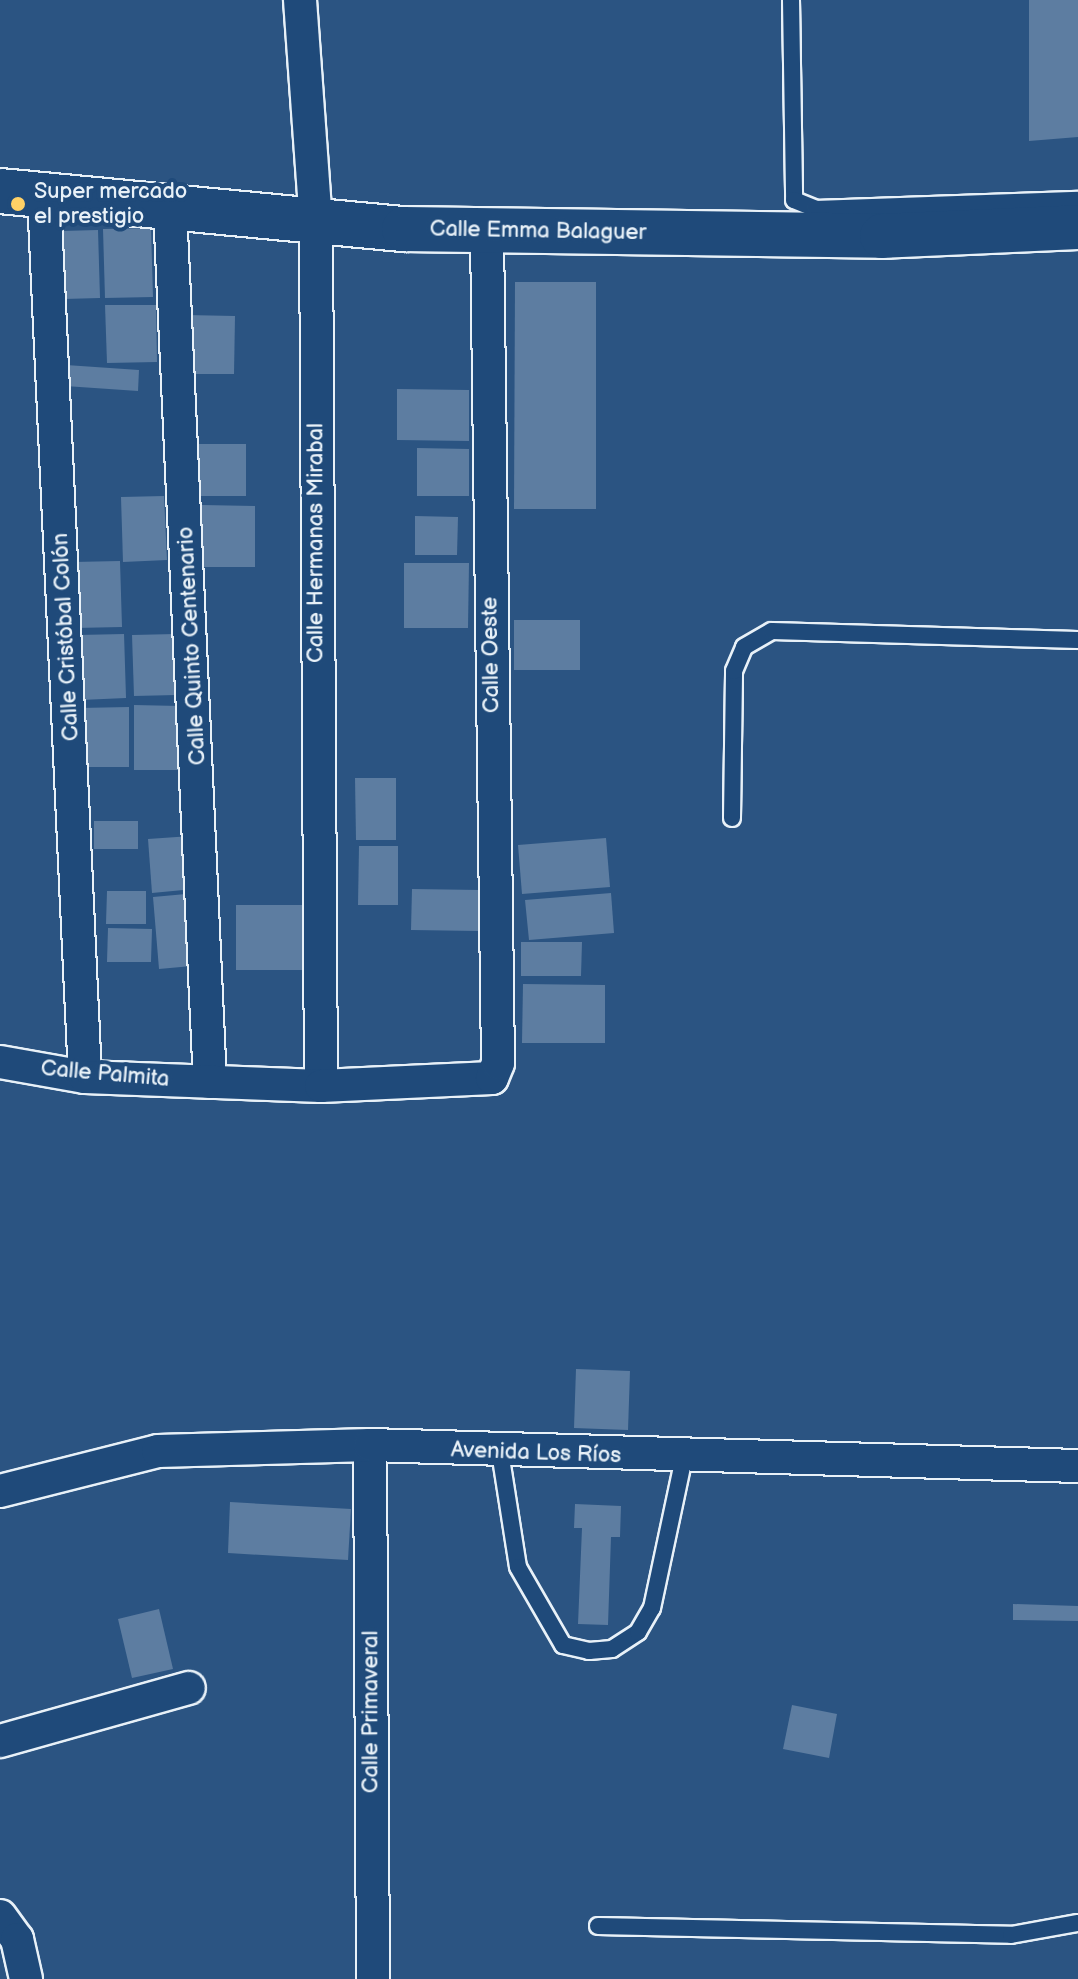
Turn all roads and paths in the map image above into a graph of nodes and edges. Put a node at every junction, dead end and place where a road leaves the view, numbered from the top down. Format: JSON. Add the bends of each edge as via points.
{"nodes":[{"id":1,"x":300,"y":0,"type":"edge"},
{"id":2,"x":791,"y":0,"type":"edge"},
{"id":3,"x":0,"y":191,"type":"edge"},
{"id":4,"x":44,"y":197,"type":"junction"},
{"id":5,"x":1078,"y":200,"type":"edge"},
{"id":6,"x":170,"y":209,"type":"junction"},
{"id":7,"x":316,"y":224,"type":"junction"},
{"id":8,"x":1078,"y":227,"type":"edge"},
{"id":9,"x":487,"y":230,"type":"junction"},
{"id":10,"x":1078,"y":640,"type":"edge"},
{"id":11,"x":732,"y":818,"type":"dead end"},
{"id":12,"x":0,"y":1062,"type":"edge"},
{"id":13,"x":85,"y":1077,"type":"junction"},
{"id":14,"x":492,"y":1078,"type":"joint"},
{"id":15,"x":210,"y":1082,"type":"junction"},
{"id":16,"x":321,"y":1086,"type":"junction"},
{"id":17,"x":370,"y":1445,"type":"junction"},
{"id":18,"x":500,"y":1452,"type":"junction"},
{"id":19,"x":684,"y":1458,"type":"junction"},
{"id":20,"x":1078,"y":1466,"type":"edge"},
{"id":21,"x":0,"y":1491,"type":"edge"},
{"id":22,"x":189,"y":1688,"type":"dead end"},
{"id":23,"x":0,"y":1741,"type":"edge"},
{"id":24,"x":0,"y":1916,"type":"edge"},
{"id":25,"x":1078,"y":1923,"type":"edge"},
{"id":26,"x":598,"y":1926,"type":"dead end"},
{"id":27,"x":26,"y":1979,"type":"edge"},
{"id":28,"x":373,"y":1979,"type":"edge"}],
"edges":[{"from":1,"to":7,"type":"street","name":"Calle Hermanas Mirabal"},
{"from":2,"to":5,"type":"lane","via":[[794,200],[816,209]]},
{"from":3,"to":4,"type":"street","name":"Calle Emma Balaguer"},
{"from":4,"to":6,"type":"street","name":"Calle Emma Balaguer"},
{"from":4,"to":13,"type":"street","name":"Calle Cristóbal Colón"},
{"from":6,"to":7,"type":"street","name":"Calle Emma Balaguer"},
{"from":6,"to":15,"type":"street","name":"Calle Quinto Centenario"},
{"from":7,"to":9,"type":"street","name":"Calle Emma Balaguer"},
{"from":7,"to":16,"type":"street","name":"Calle Hermanas Mirabal"},
{"from":8,"to":9,"type":"street","name":"Calle Emma Balaguer","via":[[882,236]]},
{"from":9,"to":14,"type":"street","name":"Calle Oeste","via":[[498,1063]]},
{"from":10,"to":11,"type":"lane","via":[[772,631],[744,647],[734,671]]},
{"from":12,"to":13,"type":"street","name":"Calle Palmita"},
{"from":13,"to":15,"type":"street","name":"Calle Palmita"},
{"from":14,"to":16,"type":"street","name":"Calle Palmita"},
{"from":15,"to":16,"type":"street","name":"Calle Palmita"},
{"from":17,"to":18,"type":"street","name":"Avenida Los Ríos"},
{"from":17,"to":21,"type":"street","name":"Avenida Los Ríos","via":[[158,1451]]},
{"from":17,"to":28,"type":"street","name":"Calle Primaveral"},
{"from":18,"to":19,"type":"street","name":"Avenida Los Ríos"},
{"from":18,"to":19,"type":"lane","via":[[518,1567],[563,1645],[589,1651],[612,1649],[638,1632],[652,1608]]},
{"from":19,"to":20,"type":"street","name":"Avenida Los Ríos"},
{"from":22,"to":23,"type":"street"},
{"from":24,"to":27,"type":"street","via":[[17,1939]]},
{"from":25,"to":26,"type":"lane","via":[[1011,1935]]}]}
